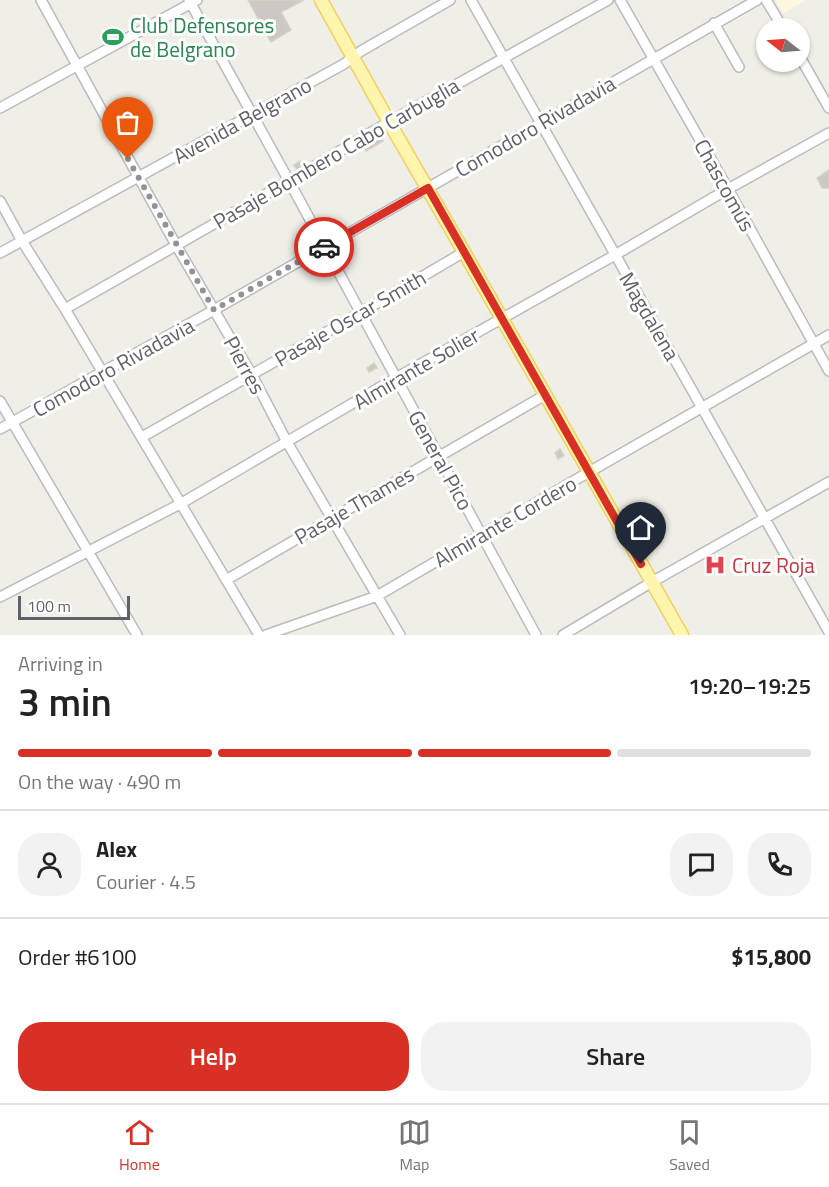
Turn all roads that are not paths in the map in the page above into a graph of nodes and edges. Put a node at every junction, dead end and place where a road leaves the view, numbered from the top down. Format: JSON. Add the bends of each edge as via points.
{"nodes":[{"id":1,"x":41,"y":0,"type":"edge"},
{"id":2,"x":321,"y":0,"type":"edge"},
{"id":3,"x":450,"y":0,"type":"edge"},
{"id":4,"x":471,"y":0,"type":"edge"},
{"id":5,"x":608,"y":0,"type":"edge"},
{"id":6,"x":620,"y":0,"type":"edge"},
{"id":7,"x":757,"y":0,"type":"edge"},
{"id":8,"x":766,"y":0,"type":"edge"},
{"id":9,"x":192,"y":1,"type":"edge"},
{"id":10,"x":777,"y":18,"type":"edge"},
{"id":11,"x":714,"y":23,"type":"junction"},
{"id":12,"x":353,"y":57,"type":"junction"},
{"id":13,"x":504,"y":57,"type":"junction"},
{"id":14,"x":653,"y":58,"type":"junction"},
{"id":15,"x":77,"y":66,"type":"junction"},
{"id":16,"x":739,"y":67,"type":"dead end"},
{"id":17,"x":809,"y":72,"type":"edge"},
{"id":18,"x":0,"y":108,"type":"edge"},
{"id":19,"x":829,"y":108,"type":"edge"},
{"id":20,"x":252,"y":116,"type":"junction"},
{"id":21,"x":389,"y":122,"type":"junction"},
{"id":22,"x":541,"y":124,"type":"junction"},
{"id":23,"x":829,"y":133,"type":"edge"},
{"id":24,"x":138,"y":177,"type":"junction"},
{"id":25,"x":289,"y":181,"type":"junction"},
{"id":26,"x":428,"y":188,"type":"junction"},
{"id":27,"x":728,"y":189,"type":"junction"},
{"id":28,"x":0,"y":201,"type":"edge"},
{"id":29,"x":22,"y":241,"type":"junction"},
{"id":30,"x":176,"y":244,"type":"junction"},
{"id":31,"x":324,"y":247,"type":"junction"},
{"id":32,"x":464,"y":252,"type":"junction"},
{"id":33,"x":0,"y":253,"type":"edge"},
{"id":34,"x":615,"y":255,"type":"junction"},
{"id":35,"x":65,"y":309,"type":"junction"},
{"id":36,"x":214,"y":310,"type":"junction"},
{"id":37,"x":360,"y":313,"type":"junction"},
{"id":38,"x":502,"y":318,"type":"junction"},
{"id":39,"x":829,"y":335,"type":"edge"},
{"id":40,"x":813,"y":344,"type":"junction"},
{"id":41,"x":829,"y":371,"type":"edge"},
{"id":42,"x":103,"y":373,"type":"junction"},
{"id":43,"x":252,"y":375,"type":"junction"},
{"id":44,"x":396,"y":378,"type":"junction"},
{"id":45,"x":545,"y":395,"type":"junction"},
{"id":46,"x":0,"y":401,"type":"edge"},
{"id":47,"x":702,"y":407,"type":"junction"},
{"id":48,"x":12,"y":422,"type":"junction"},
{"id":49,"x":0,"y":429,"type":"edge"},
{"id":50,"x":142,"y":437,"type":"junction"},
{"id":51,"x":288,"y":442,"type":"junction"},
{"id":52,"x":439,"y":457,"type":"junction"},
{"id":53,"x":589,"y":472,"type":"junction"},
{"id":54,"x":829,"y":482,"type":"edge"},
{"id":55,"x":180,"y":504,"type":"junction"},
{"id":56,"x":331,"y":518,"type":"junction"},
{"id":57,"x":764,"y":518,"type":"junction"},
{"id":58,"x":482,"y":535,"type":"junction"},
{"id":59,"x":88,"y":552,"type":"junction"},
{"id":60,"x":226,"y":580,"type":"junction"},
{"id":61,"x":652,"y":582,"type":"junction"},
{"id":62,"x":377,"y":596,"type":"junction"},
{"id":63,"x":0,"y":597,"type":"edge"},
{"id":64,"x":829,"y":632,"type":"edge"},
{"id":65,"x":137,"y":635,"type":"edge"},
{"id":66,"x":259,"y":635,"type":"edge"},
{"id":67,"x":266,"y":635,"type":"edge"},
{"id":68,"x":400,"y":635,"type":"edge"},
{"id":69,"x":536,"y":635,"type":"edge"},
{"id":70,"x":563,"y":635,"type":"edge"},
{"id":71,"x":682,"y":635,"type":"edge"}],
"edges":[{"from":1,"to":15,"type":"street","name":"Pierres"},
{"from":2,"to":12,"type":"main road"},
{"from":3,"to":12,"type":"street","name":"Avenida Belgrano"},
{"from":4,"to":13,"type":"street","name":"Magdalena"},
{"from":5,"to":13,"type":"street","name":"Pasaje Bombero Cabo Carbuglia"},
{"from":6,"to":14,"type":"street","name":"Chascomús"},
{"from":7,"to":11,"type":"street","name":"Comodoro Rivadavia"},
{"from":8,"to":10,"type":"street"},
{"from":9,"to":15,"type":"street"},
{"from":9,"to":20,"type":"street","name":"General Pico"},
{"from":11,"to":14,"type":"street","name":"Comodoro Rivadavia"},
{"from":11,"to":16,"type":"street"},
{"from":12,"to":20,"type":"street","name":"Avenida Belgrano"},
{"from":12,"to":21,"type":"main road"},
{"from":13,"to":21,"type":"street","name":"Pasaje Bombero Cabo Carbuglia"},
{"from":13,"to":22,"type":"street","name":"Magdalena"},
{"from":14,"to":22,"type":"street","name":"Comodoro Rivadavia"},
{"from":14,"to":27,"type":"street","name":"Chascomús"},
{"from":15,"to":18,"type":"street"},
{"from":15,"to":24,"type":"street","name":"Pierres"},
{"from":17,"to":19,"type":"street"},
{"from":20,"to":24,"type":"street","name":"Avenida Belgrano"},
{"from":20,"to":25,"type":"street","name":"General Pico"},
{"from":21,"to":25,"type":"street","name":"Pasaje Bombero Cabo Carbuglia"},
{"from":21,"to":26,"type":"main road"},
{"from":22,"to":26,"type":"street","name":"Comodoro Rivadavia"},
{"from":22,"to":34,"type":"street","name":"Magdalena"},
{"from":23,"to":27,"type":"street","name":"Almirante Solier"},
{"from":24,"to":29,"type":"street","name":"Avenida Belgrano"},
{"from":24,"to":30,"type":"street","name":"Pierres"},
{"from":25,"to":30,"type":"street","name":"Pasaje Bombero Cabo Carbuglia"},
{"from":25,"to":31,"type":"street","name":"General Pico"},
{"from":26,"to":31,"type":"street","name":"Comodoro Rivadavia"},
{"from":26,"to":32,"type":"main road"},
{"from":27,"to":34,"type":"street","name":"Almirante Solier"},
{"from":27,"to":40,"type":"street","name":"Chascomús"},
{"from":28,"to":29,"type":"street"},
{"from":29,"to":33,"type":"street","name":"Avenida Belgrano"},
{"from":29,"to":35,"type":"street"},
{"from":30,"to":35,"type":"street","name":"Pasaje Bombero Cabo Carbuglia"},
{"from":30,"to":36,"type":"street","name":"Pierres"},
{"from":31,"to":36,"type":"street","name":"Comodoro Rivadavia"},
{"from":31,"to":37,"type":"street","name":"General Pico"},
{"from":32,"to":37,"type":"street","name":"Pasaje Oscar Smith"},
{"from":32,"to":38,"type":"main road"},
{"from":34,"to":38,"type":"street","name":"Almirante Solier"},
{"from":34,"to":47,"type":"street","name":"Magdalena"},
{"from":35,"to":42,"type":"street"},
{"from":36,"to":42,"type":"street","name":"Comodoro Rivadavia"},
{"from":36,"to":43,"type":"street","name":"Pierres"},
{"from":37,"to":43,"type":"street","name":"Pasaje Oscar Smith"},
{"from":37,"to":44,"type":"street","name":"General Pico"},
{"from":38,"to":44,"type":"street","name":"Almirante Solier"},
{"from":38,"to":45,"type":"main road"},
{"from":39,"to":40,"type":"street","name":"Almirante Cordero"},
{"from":40,"to":41,"type":"street","name":"Chascomús"},
{"from":40,"to":47,"type":"street","name":"Almirante Cordero"},
{"from":42,"to":48,"type":"street","name":"Comodoro Rivadavia"},
{"from":42,"to":50,"type":"street"},
{"from":43,"to":50,"type":"street","name":"Pasaje Oscar Smith"},
{"from":43,"to":51,"type":"street","name":"Pierres"},
{"from":44,"to":51,"type":"street","name":"Almirante Solier"},
{"from":44,"to":52,"type":"street","name":"General Pico"},
{"from":45,"to":52,"type":"street","name":"Pasaje Thames"},
{"from":45,"to":53,"type":"main road"},
{"from":46,"to":48,"type":"street"},
{"from":47,"to":53,"type":"street","name":"Almirante Cordero"},
{"from":47,"to":57,"type":"street","name":"Magdalena"},
{"from":48,"to":49,"type":"street","name":"Comodoro Rivadavia"},
{"from":48,"to":59,"type":"street"},
{"from":50,"to":55,"type":"street"},
{"from":51,"to":55,"type":"street","name":"Almirante Solier"},
{"from":51,"to":56,"type":"street","name":"Pierres"},
{"from":52,"to":56,"type":"street","name":"Pasaje Thames"},
{"from":52,"to":58,"type":"street","name":"General Pico"},
{"from":53,"to":58,"type":"street","name":"Almirante Cordero"},
{"from":53,"to":61,"type":"main road"},
{"from":54,"to":57,"type":"street"},
{"from":55,"to":59,"type":"street","name":"Almirante Solier"},
{"from":55,"to":60,"type":"street"},
{"from":56,"to":60,"type":"street","name":"Pasaje Thames"},
{"from":56,"to":62,"type":"street","name":"Pierres"},
{"from":57,"to":61,"type":"street"},
{"from":57,"to":64,"type":"street","name":"Magdalena"},
{"from":58,"to":62,"type":"street","name":"Almirante Cordero"},
{"from":58,"to":69,"type":"street","name":"General Pico"},
{"from":59,"to":63,"type":"street","name":"Almirante Solier"},
{"from":59,"to":65,"type":"street"},
{"from":60,"to":66,"type":"street"},
{"from":61,"to":70,"type":"street"},
{"from":61,"to":71,"type":"main road"},
{"from":62,"to":67,"type":"street","name":"Almirante Cordero"},
{"from":62,"to":68,"type":"street","name":"Pierres"}]}
